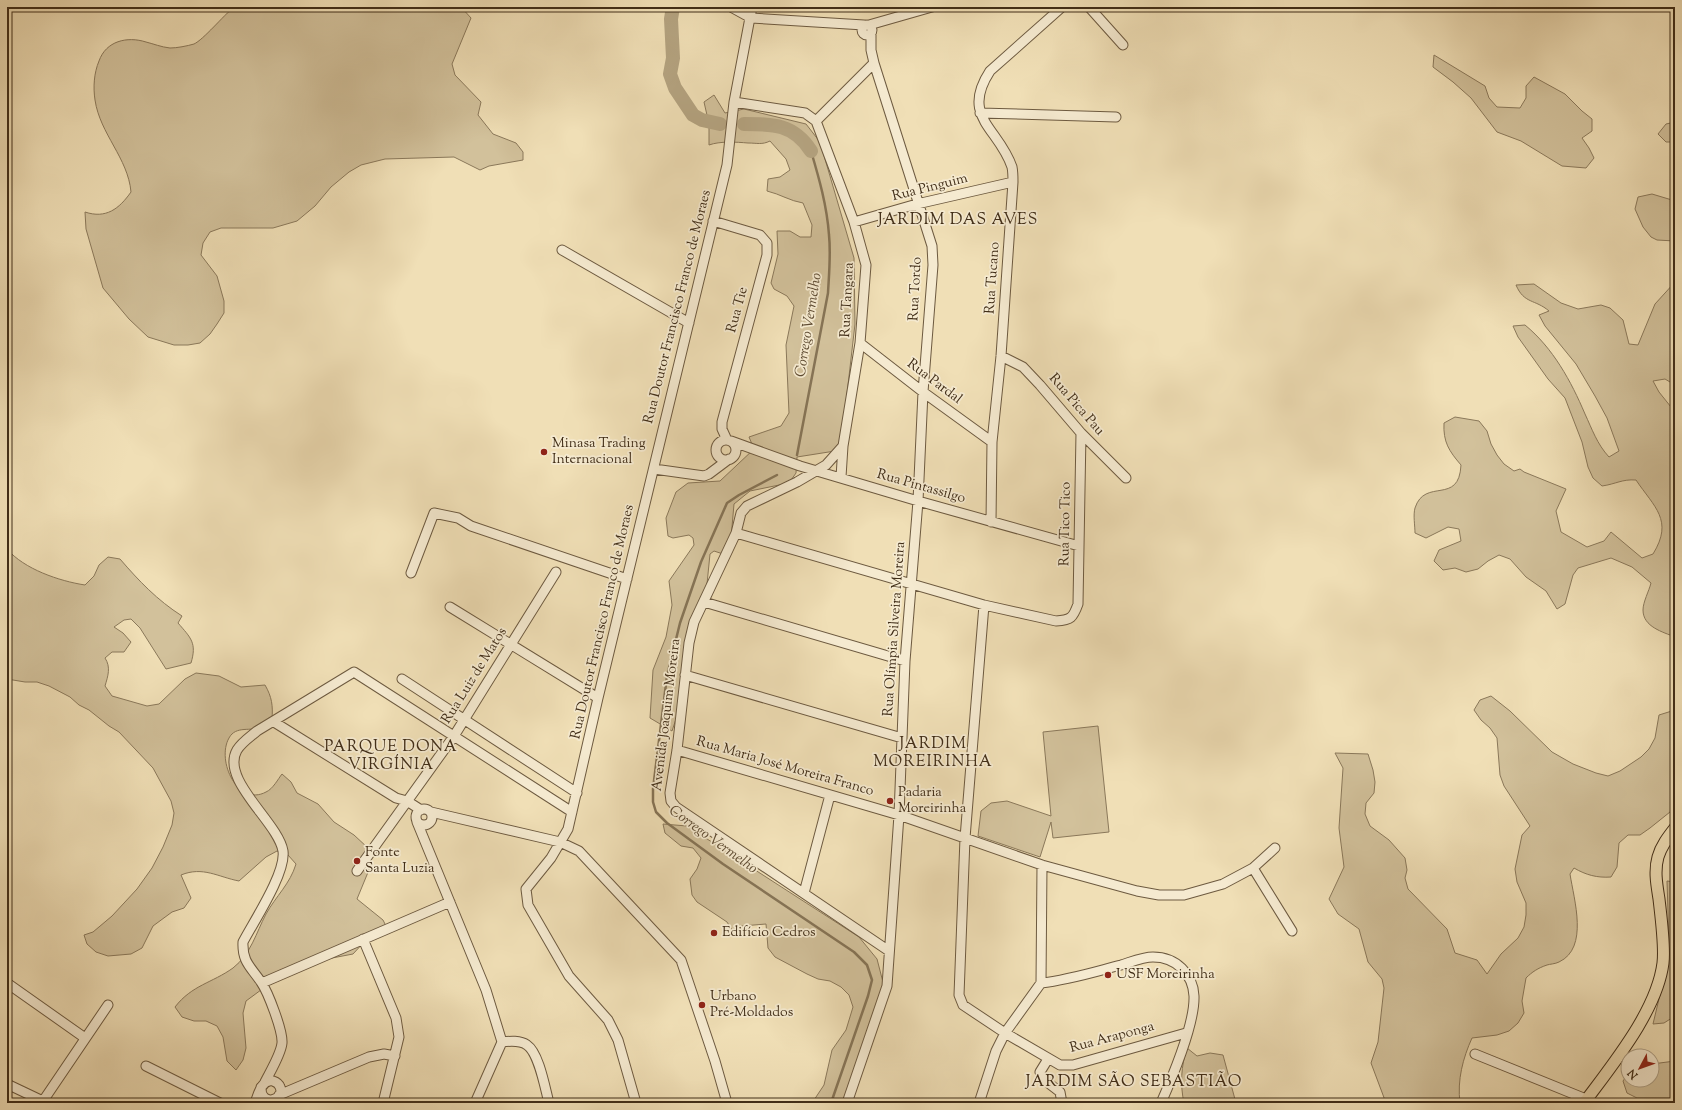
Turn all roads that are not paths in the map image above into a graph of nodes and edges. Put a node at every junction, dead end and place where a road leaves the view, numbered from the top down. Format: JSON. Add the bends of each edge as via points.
{"nodes":[{"id":1,"x":731,"y":7,"type":"edge"},
{"id":2,"x":752,"y":7,"type":"edge"},
{"id":3,"x":932,"y":7,"type":"edge"},
{"id":4,"x":1062,"y":7,"type":"edge"},
{"id":5,"x":1089,"y":7,"type":"edge"},
{"id":6,"x":751,"y":18,"type":"junction"},
{"id":7,"x":867,"y":30,"type":"junction"},
{"id":8,"x":1123,"y":45,"type":"dead end"},
{"id":9,"x":871,"y":51,"type":"junction"},
{"id":10,"x":874,"y":63,"type":"junction"},
{"id":11,"x":861,"y":76,"type":"junction"},
{"id":12,"x":880,"y":82,"type":"junction"},
{"id":13,"x":851,"y":84,"type":"junction"},
{"id":14,"x":734,"y":102,"type":"junction"},
{"id":15,"x":980,"y":113,"type":"junction"},
{"id":16,"x":1116,"y":117,"type":"dead end"},
{"id":17,"x":816,"y":120,"type":"junction"},
{"id":18,"x":1013,"y":182,"type":"junction"},
{"id":19,"x":917,"y":204,"type":"junction"},
{"id":20,"x":713,"y":221,"type":"junction"},
{"id":21,"x":854,"y":222,"type":"junction"},
{"id":22,"x":562,"y":250,"type":"dead end"},
{"id":23,"x":689,"y":323,"type":"junction"},
{"id":24,"x":860,"y":343,"type":"junction"},
{"id":25,"x":1001,"y":356,"type":"junction"},
{"id":26,"x":923,"y":392,"type":"junction"},
{"id":27,"x":1081,"y":434,"type":"junction"},
{"id":28,"x":729,"y":441,"type":"junction"},
{"id":29,"x":992,"y":442,"type":"junction"},
{"id":30,"x":843,"y":446,"type":"junction"},
{"id":31,"x":756,"y":450,"type":"junction"},
{"id":32,"x":717,"y":453,"type":"junction"},
{"id":33,"x":732,"y":457,"type":"junction"},
{"id":34,"x":800,"y":466,"type":"junction"},
{"id":35,"x":654,"y":468,"type":"junction"},
{"id":36,"x":818,"y":470,"type":"junction"},
{"id":37,"x":709,"y":474,"type":"junction"},
{"id":38,"x":841,"y":477,"type":"junction"},
{"id":39,"x":1126,"y":478,"type":"dead end"},
{"id":40,"x":797,"y":482,"type":"junction"},
{"id":41,"x":918,"y":501,"type":"junction"},
{"id":42,"x":991,"y":522,"type":"junction"},
{"id":43,"x":736,"y":533,"type":"junction"},
{"id":44,"x":1079,"y":546,"type":"junction"},
{"id":45,"x":556,"y":572,"type":"dead end"},
{"id":46,"x":411,"y":573,"type":"dead end"},
{"id":47,"x":627,"y":580,"type":"junction"},
{"id":48,"x":912,"y":584,"type":"junction"},
{"id":49,"x":704,"y":602,"type":"junction"},
{"id":50,"x":984,"y":606,"type":"junction"},
{"id":51,"x":450,"y":607,"type":"dead end"},
{"id":52,"x":511,"y":645,"type":"junction"},
{"id":53,"x":905,"y":661,"type":"junction"},
{"id":54,"x":685,"y":675,"type":"junction"},
{"id":55,"x":402,"y":679,"type":"dead end"},
{"id":56,"x":598,"y":698,"type":"junction"},
{"id":57,"x":464,"y":719,"type":"junction"},
{"id":58,"x":274,"y":722,"type":"junction"},
{"id":59,"x":454,"y":736,"type":"junction"},
{"id":60,"x":902,"y":738,"type":"junction"},
{"id":61,"x":677,"y":750,"type":"junction"},
{"id":62,"x":577,"y":793,"type":"junction"},
{"id":63,"x":830,"y":795,"type":"junction"},
{"id":64,"x":405,"y":804,"type":"junction"},
{"id":65,"x":421,"y":810,"type":"junction"},
{"id":66,"x":572,"y":812,"type":"junction"},
{"id":67,"x":899,"y":815,"type":"junction"},
{"id":68,"x":430,"y":819,"type":"junction"},
{"id":69,"x":417,"y":820,"type":"junction"},
{"id":70,"x":1675,"y":828,"type":"edge"},
{"id":71,"x":423,"y":836,"type":"junction"},
{"id":72,"x":966,"y":838,"type":"junction"},
{"id":73,"x":560,"y":842,"type":"junction"},
{"id":74,"x":1275,"y":848,"type":"dead end"},
{"id":75,"x":1042,"y":865,"type":"junction"},
{"id":76,"x":1253,"y":868,"type":"junction"},
{"id":77,"x":357,"y":871,"type":"dead end"},
{"id":78,"x":804,"y":893,"type":"junction"},
{"id":79,"x":450,"y":902,"type":"junction"},
{"id":80,"x":1292,"y":931,"type":"dead end"},
{"id":81,"x":363,"y":940,"type":"junction"},
{"id":82,"x":890,"y":951,"type":"junction"},
{"id":83,"x":7,"y":983,"type":"edge"},
{"id":84,"x":262,"y":983,"type":"junction"},
{"id":85,"x":1041,"y":983,"type":"junction"},
{"id":86,"x":108,"y":1005,"type":"dead end"},
{"id":87,"x":1005,"y":1033,"type":"junction"},
{"id":88,"x":1186,"y":1033,"type":"junction"},
{"id":89,"x":84,"y":1038,"type":"junction"},
{"id":90,"x":1167,"y":1038,"type":"junction"},
{"id":91,"x":502,"y":1042,"type":"junction"},
{"id":92,"x":1475,"y":1054,"type":"dead end"},
{"id":93,"x":1179,"y":1055,"type":"junction"},
{"id":94,"x":395,"y":1056,"type":"junction"},
{"id":95,"x":276,"y":1059,"type":"junction"},
{"id":96,"x":1048,"y":1059,"type":"junction"},
{"id":97,"x":146,"y":1066,"type":"dead end"},
{"id":98,"x":278,"y":1083,"type":"junction"},
{"id":99,"x":7,"y":1084,"type":"edge"},
{"id":100,"x":263,"y":1084,"type":"junction"},
{"id":101,"x":294,"y":1089,"type":"junction"},
{"id":102,"x":280,"y":1095,"type":"junction"},
{"id":103,"x":1585,"y":1101,"type":"edge"},
{"id":104,"x":45,"y":1102,"type":"edge"},
{"id":105,"x":267,"y":1102,"type":"edge"},
{"id":106,"x":220,"y":1103,"type":"edge"},
{"id":107,"x":255,"y":1103,"type":"edge"},
{"id":108,"x":383,"y":1103,"type":"edge"},
{"id":109,"x":475,"y":1103,"type":"edge"},
{"id":110,"x":549,"y":1103,"type":"edge"},
{"id":111,"x":636,"y":1103,"type":"edge"},
{"id":112,"x":727,"y":1103,"type":"edge"},
{"id":113,"x":847,"y":1103,"type":"edge"},
{"id":114,"x":979,"y":1103,"type":"edge"},
{"id":115,"x":1062,"y":1103,"type":"edge"},
{"id":116,"x":1161,"y":1103,"type":"edge"}],
"edges":[{"from":1,"to":6,"type":"street"},
{"from":2,"to":6,"type":"street","name":"Rua Doutor Francisco Franco de Moraes"},
{"from":3,"to":7,"type":"street"},
{"from":4,"to":15,"type":"street","name":"Rua Tucano","via":[[990,71],[978,97]]},
{"from":5,"to":8,"type":"street"},
{"from":6,"to":7,"type":"street","via":[[853,24]]},
{"from":6,"to":14,"type":"street","name":"Rua Doutor Francisco Franco de Moraes"},
{"from":7,"to":9,"type":"street","name":"Rua Tordo"},
{"from":9,"to":10,"type":"street","name":"Rua Tordo"},
{"from":9,"to":13,"type":"street","via":[[865,65]]},
{"from":10,"to":11,"type":"street"},
{"from":10,"to":12,"type":"street","name":"Rua Tordo"},
{"from":11,"to":12,"type":"street"},
{"from":11,"to":13,"type":"street"},
{"from":12,"to":19,"type":"street","name":"Rua Tordo"},
{"from":13,"to":17,"type":"street"},
{"from":14,"to":17,"type":"street","via":[[805,112]]},
{"from":14,"to":20,"type":"street","name":"Rua Doutor Francisco Franco de Moraes","via":[[727,165]]},
{"from":15,"to":16,"type":"street"},
{"from":15,"to":18,"type":"street","name":"Rua Tucano","via":[[1012,168]]},
{"from":17,"to":21,"type":"street","name":"Rua Tangara"},
{"from":18,"to":19,"type":"street","name":"Rua Pinguim"},
{"from":18,"to":25,"type":"street","name":"Rua Tucano"},
{"from":19,"to":21,"type":"street","name":"Rua Pinguim"},
{"from":19,"to":26,"type":"street","name":"Rua Tordo","via":[[932,246],[933,264]]},
{"from":20,"to":23,"type":"street","name":"Rua Doutor Francisco Franco de Moraes"},
{"from":20,"to":28,"type":"street","name":"Rua Tie","via":[[760,235],[767,243],[767,255],[722,422],[722,429]]},
{"from":21,"to":24,"type":"street","name":"Rua Tangara","via":[[866,265]]},
{"from":22,"to":23,"type":"street"},
{"from":23,"to":35,"type":"street","name":"Rua Doutor Francisco Franco de Moraes"},
{"from":24,"to":26,"type":"street","name":"Rua Pardal"},
{"from":24,"to":30,"type":"street","name":"Rua Tangara"},
{"from":25,"to":27,"type":"street","name":"Rua Pica Pau","via":[[1023,367]]},
{"from":25,"to":29,"type":"street","name":"Rua Tucano"},
{"from":26,"to":29,"type":"street","name":"Rua Pardal"},
{"from":26,"to":41,"type":"street","name":"Rua Tordo"},
{"from":27,"to":39,"type":"street","name":"Rua Pica Pau"},
{"from":27,"to":44,"type":"street","name":"Rua Tico Tico"},
{"from":28,"to":31,"type":"street","name":"Rua Pintassilgo"},
{"from":28,"to":32,"type":"street","via":[[720,442]]},
{"from":28,"to":33,"type":"street","via":[[736,447]]},
{"from":29,"to":42,"type":"street","name":"Rua Tucano"},
{"from":30,"to":36,"type":"street","name":"Avenida Joaquim Moreira","via":[[833,460]]},
{"from":30,"to":38,"type":"street","name":"Rua Tangara"},
{"from":31,"to":33,"type":"street"},
{"from":31,"to":34,"type":"street","name":"Rua Pintassilgo"},
{"from":32,"to":33,"type":"street","via":[[722,459]]},
{"from":32,"to":37,"type":"street"},
{"from":33,"to":37,"type":"street"},
{"from":34,"to":36,"type":"street","name":"Rua Pintassilgo"},
{"from":34,"to":40,"type":"street"},
{"from":35,"to":37,"type":"street","via":[[699,475]]},
{"from":35,"to":47,"type":"street","name":"Rua Doutor Francisco Franco de Moraes"},
{"from":36,"to":38,"type":"street","name":"Rua Pintassilgo"},
{"from":36,"to":40,"type":"street","name":"Avenida Joaquim Moreira"},
{"from":38,"to":41,"type":"street","name":"Rua Pintassilgo"},
{"from":40,"to":43,"type":"street","name":"Avenida Joaquim Moreira","via":[[747,506],[741,513]]},
{"from":41,"to":42,"type":"street","name":"Rua Pintassilgo"},
{"from":41,"to":48,"type":"street","name":"Rua Olímpia Silveira Moreira"},
{"from":42,"to":44,"type":"street","name":"Rua Pintassilgo"},
{"from":43,"to":48,"type":"street"},
{"from":43,"to":49,"type":"street","name":"Avenida Joaquim Moreira"},
{"from":44,"to":50,"type":"street","name":"Rua Tico Tico","via":[[1078,604],[1075,614],[1068,620],[1056,622]]},
{"from":45,"to":52,"type":"street","name":"Rua Luiz de Matos"},
{"from":46,"to":47,"type":"street","via":[[434,513],[458,518],[471,526]]},
{"from":47,"to":56,"type":"street","name":"Rua Doutor Francisco Franco de Moraes"},
{"from":48,"to":50,"type":"street"},
{"from":48,"to":53,"type":"street","name":"Rua Olímpia Silveira Moreira"},
{"from":49,"to":53,"type":"street"},
{"from":49,"to":54,"type":"street","name":"Avenida Joaquim Moreira","via":[[694,622],[688,643]]},
{"from":50,"to":72,"type":"street","name":"Rua Araponga"},
{"from":51,"to":52,"type":"street"},
{"from":52,"to":56,"type":"street"},
{"from":52,"to":57,"type":"street","name":"Rua Luiz de Matos"},
{"from":53,"to":60,"type":"street","name":"Rua Olímpia Silveira Moreira"},
{"from":54,"to":60,"type":"street"},
{"from":54,"to":61,"type":"street","name":"Avenida Joaquim Moreira"},
{"from":55,"to":57,"type":"street"},
{"from":56,"to":62,"type":"street","name":"Rua Doutor Francisco Franco de Moraes"},
{"from":57,"to":59,"type":"street","name":"Rua Luiz de Matos"},
{"from":57,"to":62,"type":"street"},
{"from":58,"to":59,"type":"street","via":[[354,672]]},
{"from":58,"to":64,"type":"street"},
{"from":58,"to":84,"type":"street","via":[[245,741],[233,760],[243,788],[274,832],[283,851],[281,869],[243,942],[242,952],[248,966]]},
{"from":59,"to":64,"type":"street","name":"Rua Luiz de Matos"},
{"from":59,"to":66,"type":"street"},
{"from":60,"to":67,"type":"street","name":"Rua Olímpia Silveira Moreira"},
{"from":61,"to":63,"type":"street","name":"Rua Maria José Moreira Franco"},
{"from":61,"to":78,"type":"street","name":"Avenida Joaquim Moreira","via":[[670,792],[671,801],[676,807]]},
{"from":62,"to":66,"type":"street","name":"Rua Doutor Francisco Franco de Moraes"},
{"from":63,"to":67,"type":"street","name":"Rua Maria José Moreira Franco"},
{"from":63,"to":78,"type":"street"},
{"from":64,"to":65,"type":"street"},
{"from":64,"to":69,"type":"street"},
{"from":64,"to":77,"type":"street","name":"Rua Luiz de Matos"},
{"from":65,"to":68,"type":"street","via":[[428,810]]},
{"from":65,"to":69,"type":"street","via":[[418,812]]},
{"from":66,"to":73,"type":"street","name":"Rua Doutor Francisco Franco de Moraes","via":[[568,829]]},
{"from":67,"to":72,"type":"street","name":"Rua Maria José Moreira Franco"},
{"from":67,"to":82,"type":"street","name":"Rua Olímpia Silveira Moreira"},
{"from":68,"to":69,"type":"street","via":[[420,825]]},
{"from":68,"to":71,"type":"street"},
{"from":68,"to":73,"type":"street","via":[[448,816]]},
{"from":69,"to":71,"type":"street"},
{"from":70,"to":103,"type":"main road","via":[[1657,858],[1656,876],[1663,963],[1655,992],[1636,1031]]},
{"from":71,"to":79,"type":"street"},
{"from":72,"to":75,"type":"street","name":"Rua Maria José Moreira Franco"},
{"from":72,"to":87,"type":"street","name":"Rua Araponga","via":[[959,995],[962,1005]]},
{"from":73,"to":111,"type":"street","name":"Rua Doutor Francisco Franco de Moraes","via":[[551,858],[526,889],[528,905],[569,976],[608,1020],[618,1040]]},
{"from":73,"to":112,"type":"street","via":[[579,851],[682,960]]},
{"from":74,"to":76,"type":"street","name":"Rua Maria José Moreira Franco"},
{"from":75,"to":76,"type":"street","name":"Rua Maria José Moreira Franco","via":[[1138,891],[1159,894],[1184,894],[1223,884]]},
{"from":75,"to":85,"type":"street"},
{"from":76,"to":80,"type":"street"},
{"from":78,"to":82,"type":"street","name":"Avenida Joaquim Moreira"},
{"from":79,"to":81,"type":"street"},
{"from":79,"to":91,"type":"street","via":[[486,990]]},
{"from":81,"to":84,"type":"street"},
{"from":81,"to":94,"type":"street","via":[[396,1018],[399,1037]]},
{"from":82,"to":113,"type":"street","name":"Rua Olímpia Silveira Moreira","via":[[887,986]]},
{"from":83,"to":89,"type":"street"},
{"from":84,"to":95,"type":"street","via":[[280,1029],[282,1043]]},
{"from":85,"to":87,"type":"street"},
{"from":85,"to":88,"type":"street","via":[[1064,980],[1152,957],[1168,959],[1183,968],[1192,981],[1194,997]]},
{"from":86,"to":89,"type":"street"},
{"from":87,"to":96,"type":"street","name":"Rua Araponga"},
{"from":87,"to":114,"type":"street","via":[[996,1051]]},
{"from":88,"to":90,"type":"street","name":"Rua Araponga"},
{"from":88,"to":93,"type":"street"},
{"from":89,"to":104,"type":"street"},
{"from":90,"to":93,"type":"street"},
{"from":90,"to":96,"type":"street","name":"Rua Araponga","via":[[1073,1065],[1060,1065]]},
{"from":91,"to":109,"type":"street"},
{"from":91,"to":110,"type":"street","via":[[516,1041],[526,1044],[534,1052]]},
{"from":92,"to":103,"type":"street"},
{"from":93,"to":116,"type":"street"},
{"from":94,"to":101,"type":"street","via":[[384,1054],[369,1057]]},
{"from":94,"to":108,"type":"street"},
{"from":95,"to":98,"type":"street"},
{"from":95,"to":100,"type":"street"},
{"from":96,"to":115,"type":"street","via":[[1040,1072],[1043,1079],[1060,1092]]},
{"from":97,"to":106,"type":"street"},
{"from":98,"to":100,"type":"street","via":[[270,1080]]},
{"from":98,"to":101,"type":"street"},
{"from":98,"to":102,"type":"street"},
{"from":99,"to":104,"type":"street"},
{"from":100,"to":105,"type":"street","via":[[261,1093]]},
{"from":100,"to":107,"type":"street"},
{"from":101,"to":102,"type":"street"},
{"from":102,"to":105,"type":"street"}]}
